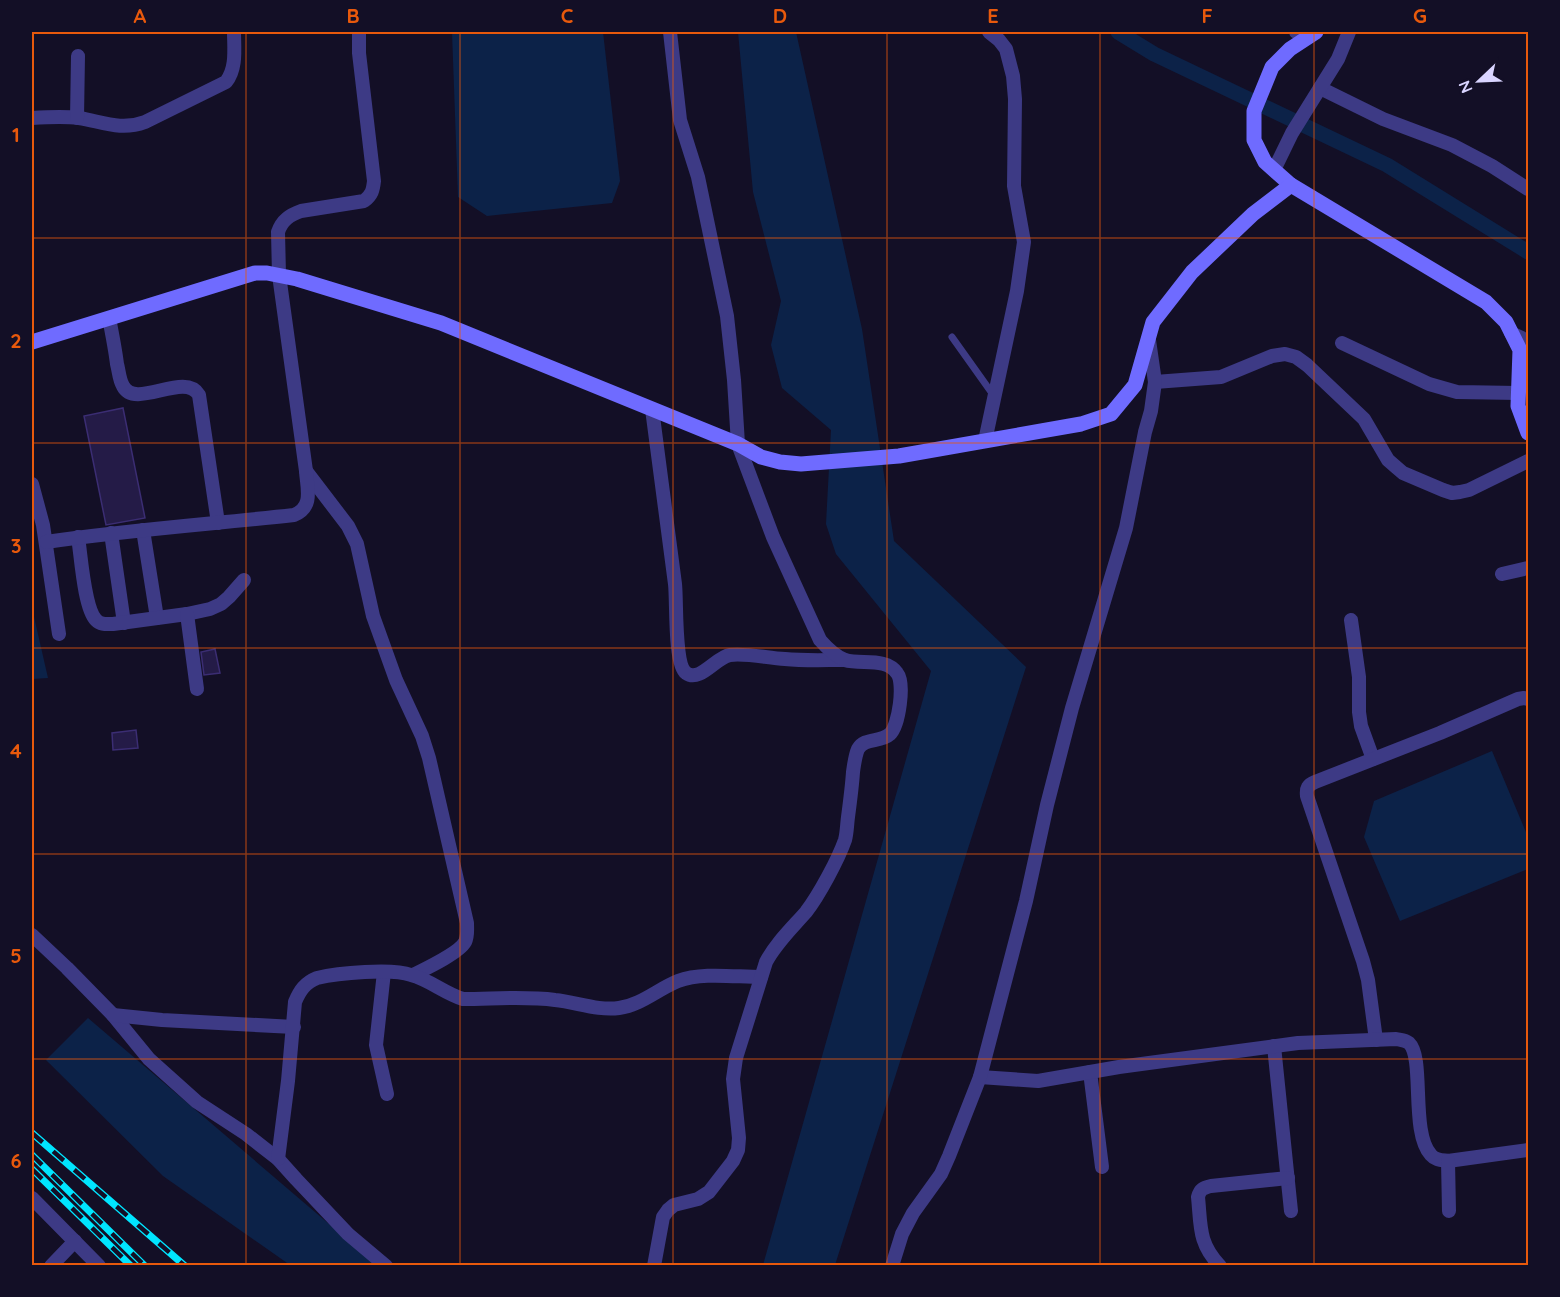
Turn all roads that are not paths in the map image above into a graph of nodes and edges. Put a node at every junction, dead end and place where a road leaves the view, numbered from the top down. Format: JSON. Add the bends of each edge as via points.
{"nodes":[{"id":1,"x":234,"y":32,"type":"edge"},
{"id":2,"x":359,"y":32,"type":"edge"},
{"id":3,"x":670,"y":32,"type":"edge"},
{"id":4,"x":989,"y":32,"type":"edge"},
{"id":5,"x":1350,"y":32,"type":"edge"},
{"id":6,"x":1307,"y":33,"type":"edge"},
{"id":7,"x":78,"y":56,"type":"dead end"},
{"id":8,"x":1320,"y":88,"type":"junction"},
{"id":9,"x":32,"y":118,"type":"edge"},
{"id":10,"x":77,"y":118,"type":"junction"},
{"id":11,"x":1274,"y":170,"type":"junction"},
{"id":12,"x":1291,"y":185,"type":"junction"},
{"id":13,"x":1528,"y":189,"type":"edge"},
{"id":14,"x":279,"y":275,"type":"junction"},
{"id":15,"x":109,"y":318,"type":"junction"},
{"id":16,"x":1511,"y":333,"type":"junction"},
{"id":17,"x":952,"y":337,"type":"dead end"},
{"id":18,"x":1149,"y":338,"type":"junction"},
{"id":19,"x":1528,"y":341,"type":"edge"},
{"id":20,"x":32,"y":342,"type":"edge"},
{"id":21,"x":1342,"y":343,"type":"dead end"},
{"id":22,"x":1155,"y":382,"type":"junction"},
{"id":23,"x":1518,"y":393,"type":"junction"},
{"id":24,"x":994,"y":396,"type":"junction"},
{"id":25,"x":652,"y":409,"type":"junction"},
{"id":26,"x":1528,"y":433,"type":"edge"},
{"id":27,"x":985,"y":441,"type":"junction"},
{"id":28,"x":738,"y":444,"type":"junction"},
{"id":29,"x":1528,"y":461,"type":"edge"},
{"id":30,"x":306,"y":471,"type":"junction"},
{"id":31,"x":32,"y":484,"type":"edge"},
{"id":32,"x":218,"y":523,"type":"junction"},
{"id":33,"x":143,"y":530,"type":"junction"},
{"id":34,"x":111,"y":533,"type":"junction"},
{"id":35,"x":78,"y":537,"type":"junction"},
{"id":36,"x":46,"y":542,"type":"junction"},
{"id":37,"x":1528,"y":568,"type":"edge"},
{"id":38,"x":1502,"y":574,"type":"dead end"},
{"id":39,"x":244,"y":580,"type":"dead end"},
{"id":40,"x":187,"y":614,"type":"junction"},
{"id":41,"x":157,"y":618,"type":"junction"},
{"id":42,"x":1351,"y":620,"type":"dead end"},
{"id":43,"x":124,"y":623,"type":"junction"},
{"id":44,"x":59,"y":634,"type":"dead end"},
{"id":45,"x":846,"y":660,"type":"junction"},
{"id":46,"x":196,"y":689,"type":"dead end"},
{"id":47,"x":1528,"y":699,"type":"edge"},
{"id":48,"x":1372,"y":759,"type":"junction"},
{"id":49,"x":32,"y":935,"type":"edge"},
{"id":50,"x":384,"y":972,"type":"junction"},
{"id":51,"x":413,"y":975,"type":"junction"},
{"id":52,"x":761,"y":977,"type":"junction"},
{"id":53,"x":113,"y":1015,"type":"junction"},
{"id":54,"x":294,"y":1027,"type":"junction"},
{"id":55,"x":1376,"y":1040,"type":"junction"},
{"id":56,"x":1274,"y":1046,"type":"junction"},
{"id":57,"x":1090,"y":1072,"type":"junction"},
{"id":58,"x":980,"y":1077,"type":"junction"},
{"id":59,"x":387,"y":1094,"type":"dead end"},
{"id":60,"x":1528,"y":1150,"type":"edge"},
{"id":61,"x":278,"y":1159,"type":"junction"},
{"id":62,"x":1448,"y":1161,"type":"junction"},
{"id":63,"x":1102,"y":1167,"type":"dead end"},
{"id":64,"x":1288,"y":1178,"type":"junction"},
{"id":65,"x":32,"y":1198,"type":"edge"},
{"id":66,"x":1291,"y":1211,"type":"dead end"},
{"id":67,"x":1449,"y":1211,"type":"dead end"},
{"id":68,"x":75,"y":1241,"type":"junction"},
{"id":69,"x":51,"y":1266,"type":"edge"},
{"id":70,"x":99,"y":1266,"type":"edge"},
{"id":71,"x":386,"y":1266,"type":"edge"},
{"id":72,"x":654,"y":1266,"type":"edge"},
{"id":73,"x":892,"y":1266,"type":"edge"},
{"id":74,"x":1220,"y":1266,"type":"edge"}],
"edges":[{"from":1,"to":10,"type":"street","via":[[231,75],[219,86],[134,127]]},
{"from":2,"to":14,"type":"street","via":[[372,191],[364,201],[301,211],[286,218],[278,232]]},
{"from":3,"to":28,"type":"street","via":[[680,120],[698,177],[727,316]]},
{"from":4,"to":24,"type":"street","via":[[1006,49],[1013,75],[1014,186],[1024,242]]},
{"from":5,"to":8,"type":"street"},
{"from":6,"to":11,"type":"main road","via":[[1272,67],[1254,111],[1254,140],[1265,162]]},
{"from":7,"to":10,"type":"street"},
{"from":8,"to":11,"type":"street"},
{"from":8,"to":13,"type":"street","via":[[1383,119],[1452,146]]},
{"from":9,"to":10,"type":"street"},
{"from":11,"to":12,"type":"main road"},
{"from":12,"to":16,"type":"main road","via":[[1486,302],[1506,322]]},
{"from":12,"to":18,"type":"main road","via":[[1253,214],[1192,272],[1153,322]]},
{"from":14,"to":15,"type":"main road","via":[[255,273]]},
{"from":14,"to":25,"type":"main road","via":[[441,323]]},
{"from":14,"to":30,"type":"street"},
{"from":15,"to":20,"type":"main road"},
{"from":15,"to":32,"type":"street","via":[[120,379],[126,391],[139,394],[191,387],[199,395]]},
{"from":16,"to":19,"type":"street"},
{"from":16,"to":23,"type":"main road","via":[[1520,350]]},
{"from":17,"to":24,"type":"lane"},
{"from":18,"to":22,"type":"street"},
{"from":18,"to":27,"type":"main road","via":[[1135,385],[1111,414],[1081,424]]},
{"from":21,"to":23,"type":"street","via":[[1430,384],[1457,392]]},
{"from":22,"to":29,"type":"street","via":[[1221,377],[1285,354],[1307,365],[1364,419],[1388,459],[1403,473],[1452,493],[1470,490]]},
{"from":22,"to":58,"type":"street","via":[[1126,528],[1072,708]]},
{"from":23,"to":26,"type":"main road","via":[[1518,406]]},
{"from":24,"to":27,"type":"street"},
{"from":25,"to":28,"type":"main road"},
{"from":25,"to":45,"type":"street","via":[[677,602],[677,650],[684,672],[700,674],[726,656],[735,655]]},
{"from":27,"to":28,"type":"main road","via":[[899,456],[801,464],[761,457]]},
{"from":28,"to":45,"type":"street","via":[[773,537],[820,640],[828,650]]},
{"from":30,"to":32,"type":"street","via":[[308,501],[302,512]]},
{"from":30,"to":51,"type":"street","via":[[357,544],[373,616],[429,758],[467,923],[464,945]]},
{"from":31,"to":36,"type":"street"},
{"from":32,"to":33,"type":"street"},
{"from":33,"to":34,"type":"street"},
{"from":33,"to":41,"type":"street"},
{"from":34,"to":35,"type":"street"},
{"from":34,"to":43,"type":"street"},
{"from":35,"to":36,"type":"street"},
{"from":35,"to":43,"type":"street","via":[[92,614],[104,624]]},
{"from":36,"to":44,"type":"street"},
{"from":37,"to":38,"type":"street"},
{"from":39,"to":40,"type":"street","via":[[221,604]]},
{"from":40,"to":41,"type":"street"},
{"from":40,"to":46,"type":"street"},
{"from":41,"to":43,"type":"street"},
{"from":42,"to":48,"type":"street","via":[[1358,666],[1360,726]]},
{"from":45,"to":52,"type":"street","via":[[877,663],[897,671],[901,690],[895,723],[888,736],[868,741],[857,750],[846,837],[817,896],[772,951]]},
{"from":47,"to":48,"type":"street","via":[[1518,699]]},
{"from":48,"to":55,"type":"street","via":[[1315,782],[1306,790],[1363,961]]},
{"from":49,"to":53,"type":"street"},
{"from":50,"to":51,"type":"street"},
{"from":50,"to":54,"type":"street","via":[[325,976],[308,982],[295,1002]]},
{"from":50,"to":59,"type":"street","via":[[376,1046]]},
{"from":51,"to":52,"type":"street","via":[[463,999],[554,1000],[600,1008],[629,1006],[688,978]]},
{"from":52,"to":72,"type":"street","via":[[736,1058],[738,1150],[709,1192],[668,1210],[663,1217]]},
{"from":53,"to":54,"type":"street"},
{"from":53,"to":61,"type":"street","via":[[142,1052],[197,1102]]},
{"from":54,"to":61,"type":"street"},
{"from":55,"to":56,"type":"street"},
{"from":55,"to":62,"type":"street","via":[[1396,1039],[1410,1044],[1422,1137],[1432,1157]]},
{"from":56,"to":57,"type":"street"},
{"from":56,"to":64,"type":"street"},
{"from":57,"to":58,"type":"street","via":[[1038,1081]]},
{"from":57,"to":63,"type":"street"},
{"from":58,"to":73,"type":"street","via":[[949,1156],[902,1234]]},
{"from":60,"to":62,"type":"street"},
{"from":61,"to":71,"type":"street","via":[[348,1234]]},
{"from":62,"to":67,"type":"street"},
{"from":64,"to":66,"type":"street"},
{"from":64,"to":74,"type":"street","via":[[1211,1186],[1199,1192],[1205,1248]]},
{"from":65,"to":68,"type":"street"},
{"from":68,"to":69,"type":"street"},
{"from":68,"to":70,"type":"street"}]}
